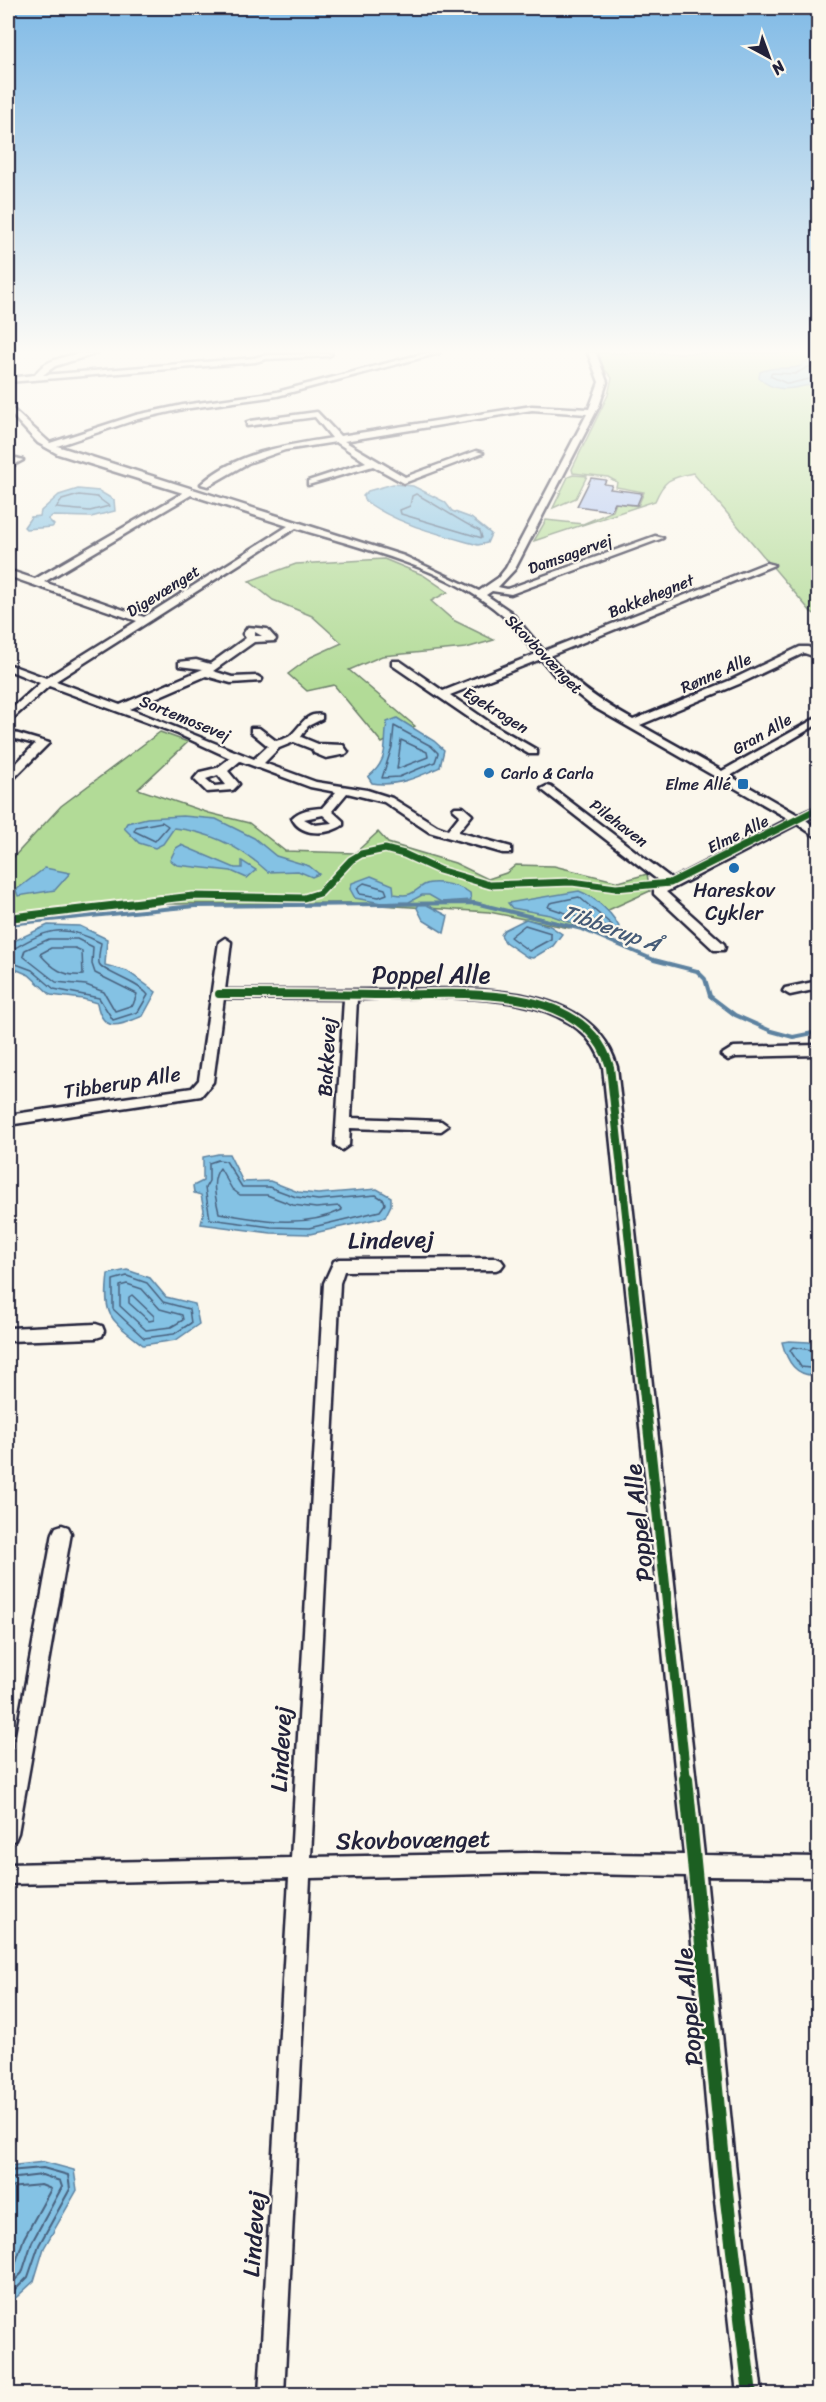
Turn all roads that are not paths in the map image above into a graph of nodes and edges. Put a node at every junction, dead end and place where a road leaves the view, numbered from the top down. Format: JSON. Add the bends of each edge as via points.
{"nodes":[{"id":1,"x":98,"y":465,"type":"edge"},
{"id":2,"x":240,"y":465,"type":"edge"},
{"id":3,"x":366,"y":465,"type":"edge"},
{"id":4,"x":376,"y":465,"type":"edge"},
{"id":5,"x":445,"y":465,"type":"edge"},
{"id":6,"x":564,"y":465,"type":"edge"},
{"id":7,"x":311,"y":483,"type":"dead end"},
{"id":8,"x":205,"y":484,"type":"dead end"},
{"id":9,"x":189,"y":493,"type":"junction"},
{"id":10,"x":295,"y":525,"type":"junction"},
{"id":11,"x":658,"y":538,"type":"dead end"},
{"id":12,"x":769,"y":566,"type":"dead end"},
{"id":13,"x":8,"y":573,"type":"edge"},
{"id":14,"x":36,"y":583,"type":"junction"},
{"id":15,"x":491,"y":588,"type":"junction"},
{"id":16,"x":480,"y":595,"type":"junction"},
{"id":17,"x":144,"y":620,"type":"junction"},
{"id":18,"x":252,"y":639,"type":"dead end"},
{"id":19,"x":813,"y":653,"type":"dead end"},
{"id":20,"x":544,"y":655,"type":"junction"},
{"id":21,"x":396,"y":663,"type":"dead end"},
{"id":22,"x":183,"y":664,"type":"dead end"},
{"id":23,"x":8,"y":667,"type":"edge"},
{"id":24,"x":208,"y":670,"type":"junction"},
{"id":25,"x":257,"y":679,"type":"dead end"},
{"id":26,"x":47,"y":682,"type":"junction"},
{"id":27,"x":143,"y":687,"type":"dead end"},
{"id":28,"x":165,"y":689,"type":"junction"},
{"id":29,"x":187,"y":692,"type":"dead end"},
{"id":30,"x":441,"y":695,"type":"junction"},
{"id":31,"x":120,"y":709,"type":"junction"},
{"id":32,"x":8,"y":717,"type":"edge"},
{"id":33,"x":318,"y":717,"type":"dead end"},
{"id":34,"x":819,"y":720,"type":"edge"},
{"id":35,"x":631,"y":725,"type":"junction"},
{"id":36,"x":255,"y":730,"type":"dead end"},
{"id":37,"x":8,"y":734,"type":"edge"},
{"id":38,"x":294,"y":738,"type":"junction"},
{"id":39,"x":275,"y":746,"type":"junction"},
{"id":40,"x":317,"y":747,"type":"dead end"},
{"id":41,"x":533,"y":752,"type":"dead end"},
{"id":42,"x":238,"y":757,"type":"junction"},
{"id":43,"x":258,"y":762,"type":"junction"},
{"id":44,"x":221,"y":771,"type":"dead end"},
{"id":45,"x":722,"y":776,"type":"junction"},
{"id":46,"x":8,"y":778,"type":"edge"},
{"id":47,"x":345,"y":789,"type":"junction"},
{"id":48,"x":547,"y":789,"type":"dead end"},
{"id":49,"x":459,"y":809,"type":"dead end"},
{"id":50,"x":819,"y":810,"type":"edge"},
{"id":51,"x":326,"y":811,"type":"dead end"},
{"id":52,"x":800,"y":821,"type":"junction"},
{"id":53,"x":451,"y":834,"type":"junction"},
{"id":54,"x":819,"y":835,"type":"edge"},
{"id":55,"x":507,"y":850,"type":"dead end"},
{"id":56,"x":670,"y":883,"type":"junction"},
{"id":57,"x":225,"y":942,"type":"dead end"},
{"id":58,"x":719,"y":947,"type":"dead end"},
{"id":59,"x":819,"y":985,"type":"edge"},
{"id":60,"x":790,"y":991,"type":"dead end"},
{"id":61,"x":219,"y":994,"type":"junction"},
{"id":62,"x":351,"y":994,"type":"junction"},
{"id":63,"x":819,"y":1050,"type":"edge"},
{"id":64,"x":728,"y":1055,"type":"dead end"},
{"id":65,"x":8,"y":1120,"type":"edge"},
{"id":66,"x":343,"y":1123,"type":"junction"},
{"id":67,"x":441,"y":1126,"type":"dead end"},
{"id":68,"x":342,"y":1145,"type":"dead end"},
{"id":69,"x":496,"y":1264,"type":"dead end"},
{"id":70,"x":96,"y":1331,"type":"dead end"},
{"id":71,"x":8,"y":1335,"type":"edge"},
{"id":72,"x":62,"y":1533,"type":"dead end"},
{"id":73,"x":8,"y":1833,"type":"edge"},
{"id":74,"x":695,"y":1866,"type":"junction"},
{"id":75,"x":300,"y":1867,"type":"junction"},
{"id":76,"x":819,"y":1867,"type":"edge"},
{"id":77,"x":8,"y":1874,"type":"edge"},
{"id":78,"x":272,"y":2394,"type":"edge"},
{"id":79,"x":750,"y":2394,"type":"edge"}],
"edges":[{"from":1,"to":9,"type":"street","name":"Skovbovænget"},
{"from":2,"to":8,"type":"street"},
{"from":3,"to":7,"type":"street"},
{"from":4,"to":5,"type":"street","via":[[404,480]]},
{"from":6,"to":15,"type":"street","via":[[510,568]]},
{"from":9,"to":10,"type":"street","name":"Skovbovænget"},
{"from":9,"to":14,"type":"street"},
{"from":10,"to":16,"type":"street","name":"Skovbovænget","via":[[401,558]]},
{"from":10,"to":17,"type":"street","name":"Digevænget"},
{"from":11,"to":15,"type":"street","name":"Damsagervej","via":[[508,592]]},
{"from":12,"to":20,"type":"street","name":"Bakkehegnet"},
{"from":13,"to":14,"type":"street"},
{"from":14,"to":17,"type":"street"},
{"from":15,"to":16,"type":"street"},
{"from":16,"to":20,"type":"street","name":"Skovbovænget","via":[[512,618]]},
{"from":17,"to":26,"type":"street","name":"Digevænget"},
{"from":18,"to":24,"type":"street","name":"Sortemosevej"},
{"from":19,"to":35,"type":"street","name":"Rønne Alle","via":[[804,649]]},
{"from":20,"to":30,"type":"street","name":"Egekrogen"},
{"from":20,"to":35,"type":"street","name":"Skovbovænget","via":[[575,689]]},
{"from":21,"to":30,"type":"street","name":"Egekrogen"},
{"from":22,"to":24,"type":"street","via":[[196,663]]},
{"from":23,"to":26,"type":"street","name":"Sortemosevej"},
{"from":24,"to":25,"type":"street","via":[[231,680]]},
{"from":24,"to":28,"type":"street","name":"Sortemosevej"},
{"from":26,"to":31,"type":"street","name":"Sortemosevej"},
{"from":26,"to":32,"type":"street","name":"Digevænget"},
{"from":27,"to":28,"type":"street","name":"Sortemosevej"},
{"from":28,"to":29,"type":"street","name":"Sortemosevej"},
{"from":28,"to":31,"type":"street","name":"Sortemosevej"},
{"from":30,"to":41,"type":"street","name":"Egekrogen"},
{"from":31,"to":42,"type":"street","name":"Sortemosevej"},
{"from":33,"to":38,"type":"street","via":[[304,724]]},
{"from":34,"to":45,"type":"street","name":"Gran Alle"},
{"from":35,"to":45,"type":"street","name":"Skovbovænget"},
{"from":36,"to":39,"type":"street","name":"Sortemosevej"},
{"from":37,"to":46,"type":"street","via":[[43,743]]},
{"from":38,"to":39,"type":"street"},
{"from":38,"to":40,"type":"street"},
{"from":39,"to":43,"type":"street"},
{"from":42,"to":43,"type":"street","name":"Sortemosevej"},
{"from":42,"to":44,"type":"street","name":"Sortemosevej"},
{"from":43,"to":47,"type":"street","name":"Sortemosevej","via":[[314,784]]},
{"from":45,"to":52,"type":"street","name":"Skovbovænget"},
{"from":47,"to":51,"type":"street"},
{"from":47,"to":53,"type":"street","name":"Sortemosevej","via":[[388,800],[433,829]]},
{"from":48,"to":56,"type":"street","name":"Pilehaven"},
{"from":49,"to":53,"type":"street","via":[[466,815]]},
{"from":50,"to":52,"type":"street","name":"Elme Alle"},
{"from":52,"to":54,"type":"street","name":"Skovbovænget"},
{"from":52,"to":56,"type":"street","name":"Elme Alle"},
{"from":53,"to":55,"type":"street","name":"Sortemosevej"},
{"from":56,"to":58,"type":"street","via":[[658,891]]},
{"from":57,"to":61,"type":"street","name":"Tibberup Alle"},
{"from":59,"to":60,"type":"street"},
{"from":61,"to":62,"type":"street","name":"Poppel Alle"},
{"from":61,"to":65,"type":"street","name":"Tibberup Alle","via":[[206,1082],[196,1092]]},
{"from":62,"to":66,"type":"street","name":"Bakkevej"},
{"from":62,"to":74,"type":"street","name":"Poppel Alle","via":[[502,995],[542,1004],[563,1014],[602,1044],[610,1067]]},
{"from":63,"to":64,"type":"street"},
{"from":66,"to":67,"type":"street","name":"Bakkevej"},
{"from":66,"to":68,"type":"street","name":"Bakkevej"},
{"from":69,"to":75,"type":"street","name":"Lindevej","via":[[339,1265],[332,1283]]},
{"from":70,"to":71,"type":"street"},
{"from":72,"to":73,"type":"street"},
{"from":74,"to":75,"type":"street","name":"Skovbovænget","via":[[530,1863]]},
{"from":74,"to":76,"type":"street","name":"Skovbovænget"},
{"from":74,"to":79,"type":"street","name":"Poppel Alle"},
{"from":75,"to":77,"type":"street","name":"Skovbovænget"},
{"from":75,"to":78,"type":"street","name":"Lindevej"}]}
